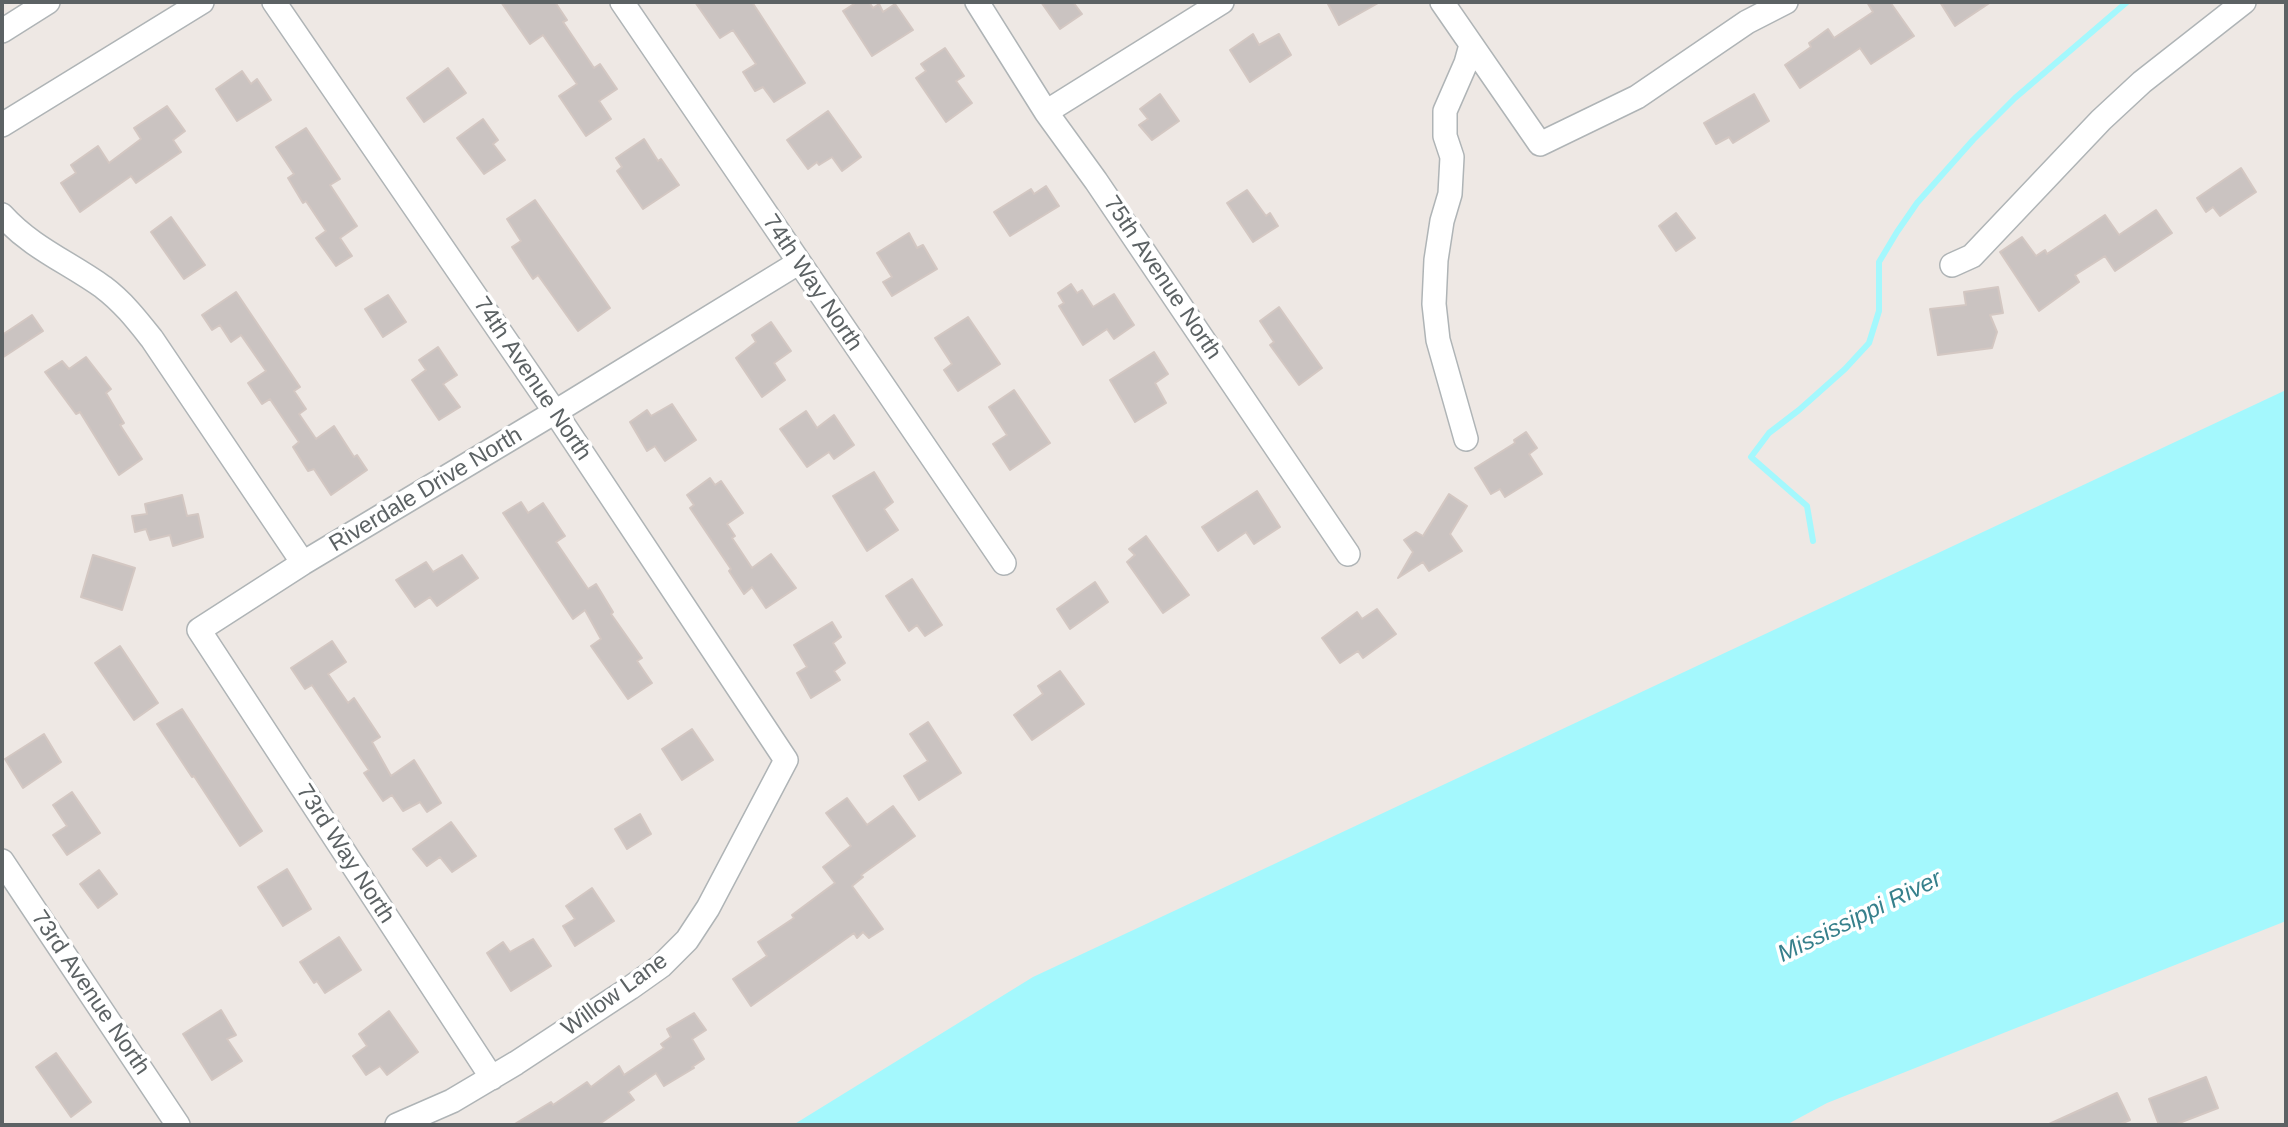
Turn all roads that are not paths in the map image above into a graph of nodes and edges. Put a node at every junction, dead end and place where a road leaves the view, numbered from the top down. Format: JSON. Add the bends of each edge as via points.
{"nodes":[{"id":1,"x":48,"y":2,"type":"edge"},
{"id":2,"x":202,"y":2,"type":"edge"},
{"id":3,"x":274,"y":2,"type":"edge"},
{"id":4,"x":622,"y":2,"type":"edge"},
{"id":5,"x":977,"y":2,"type":"edge"},
{"id":6,"x":1222,"y":2,"type":"edge"},
{"id":7,"x":1441,"y":2,"type":"edge"},
{"id":8,"x":1786,"y":2,"type":"edge"},
{"id":9,"x":2244,"y":2,"type":"edge"},
{"id":10,"x":2,"y":31,"type":"edge"},
{"id":11,"x":1471,"y":46,"type":"junction"},
{"id":12,"x":1046,"y":112,"type":"junction"},
{"id":13,"x":2,"y":124,"type":"edge"},
{"id":14,"x":2,"y":215,"type":"edge"},
{"id":15,"x":798,"y":263,"type":"junction"},
{"id":16,"x":1952,"y":265,"type":"dead end"},
{"id":17,"x":555,"y":412,"type":"junction"},
{"id":18,"x":1466,"y":439,"type":"dead end"},
{"id":19,"x":1348,"y":554,"type":"dead end"},
{"id":20,"x":303,"y":563,"type":"junction"},
{"id":21,"x":1004,"y":564,"type":"dead end"},
{"id":22,"x":198,"y":630,"type":"joint"},
{"id":23,"x":786,"y":760,"type":"joint"},
{"id":24,"x":2,"y":861,"type":"edge"},
{"id":25,"x":492,"y":1077,"type":"junction"},
{"id":26,"x":178,"y":1125,"type":"edge"},
{"id":27,"x":397,"y":1125,"type":"edge"}],
"edges":[{"from":1,"to":10,"type":"street"},
{"from":2,"to":13,"type":"street"},
{"from":3,"to":17,"type":"street","name":"74th Avenue North"},
{"from":4,"to":15,"type":"street","name":"74th Way North"},
{"from":5,"to":12,"type":"street","name":"75th Avenue North"},
{"from":6,"to":12,"type":"street"},
{"from":7,"to":11,"type":"street"},
{"from":8,"to":11,"type":"street","via":[[1747,22],[1637,97],[1540,144]]},
{"from":9,"to":16,"type":"street","via":[[2141,82],[1972,256]]},
{"from":11,"to":18,"type":"street","via":[[1445,111],[1451,181],[1436,260],[1434,304],[1438,340]]},
{"from":12,"to":19,"type":"street","name":"75th Avenue North"},
{"from":14,"to":20,"type":"street","via":[[37,247],[103,288],[130,311]]},
{"from":15,"to":17,"type":"street","name":"Riverdale Drive North"},
{"from":15,"to":21,"type":"street","name":"74th Way North"},
{"from":17,"to":20,"type":"street","name":"Riverdale Drive North"},
{"from":17,"to":23,"type":"street","name":"74th Avenue North"},
{"from":20,"to":22,"type":"street","name":"Riverdale Drive North"},
{"from":22,"to":25,"type":"street","name":"73rd Way North"},
{"from":23,"to":25,"type":"street","name":"Willow Lane","via":[[687,940],[630,988]]},
{"from":24,"to":26,"type":"street","name":"73rd Avenue North"},
{"from":25,"to":27,"type":"street","name":"Willow Lane"}]}
